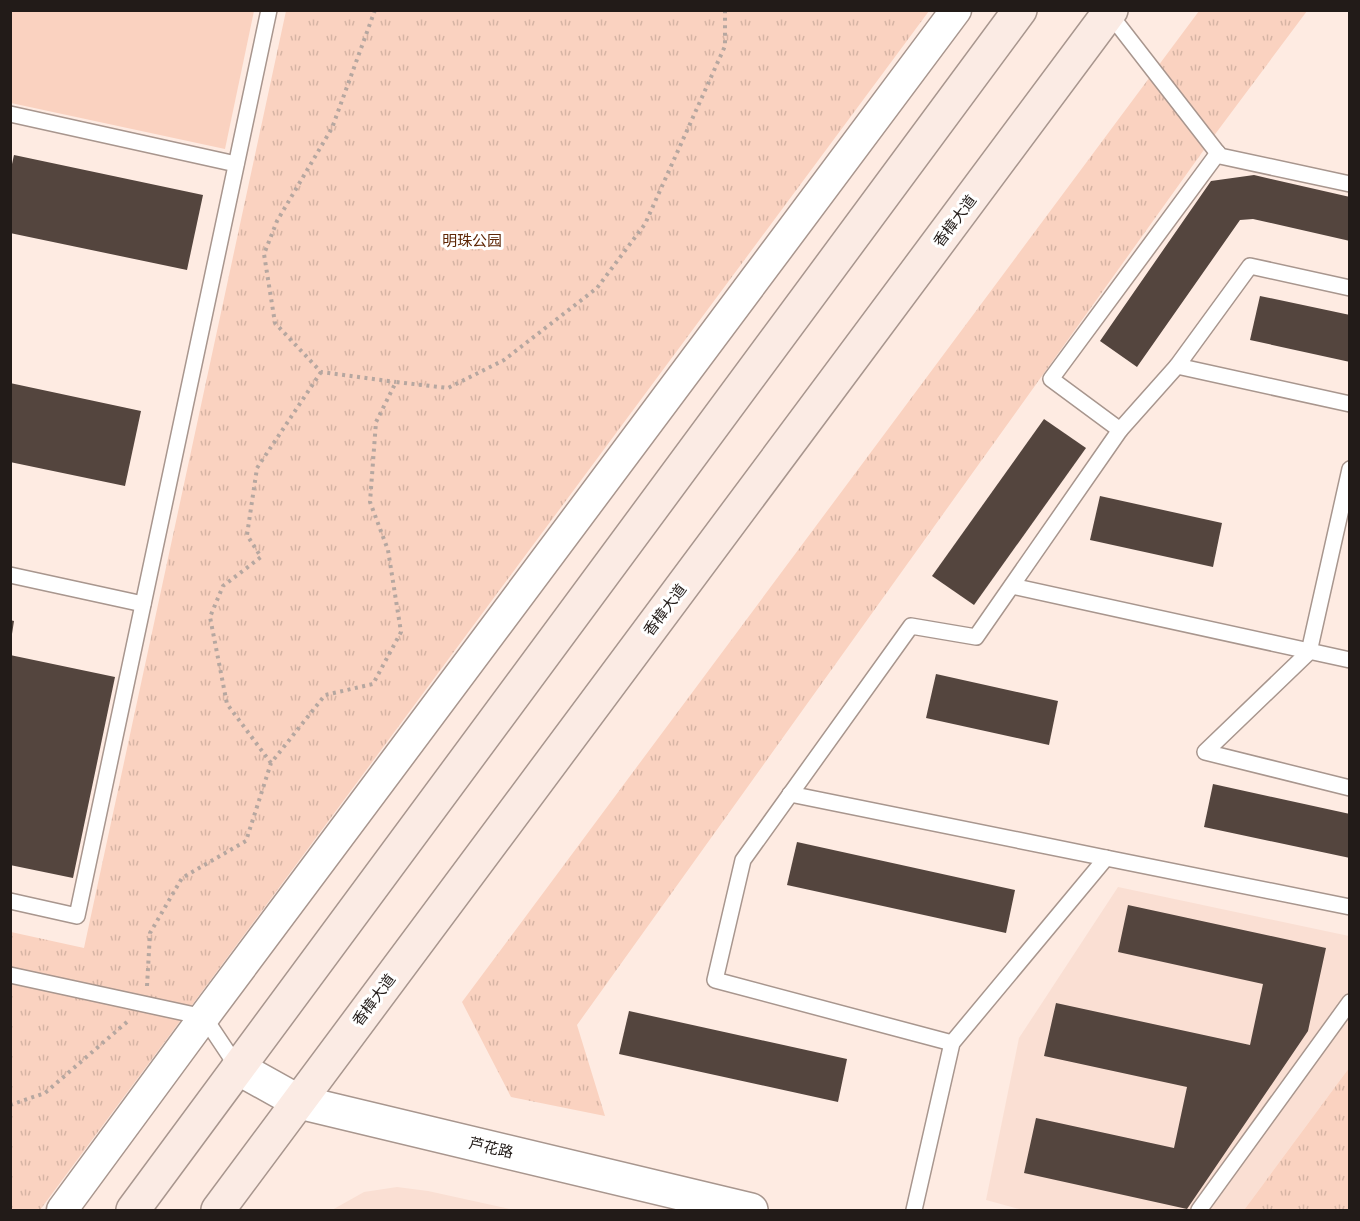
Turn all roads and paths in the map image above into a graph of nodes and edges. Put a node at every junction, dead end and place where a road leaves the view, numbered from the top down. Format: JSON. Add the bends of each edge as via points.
{"nodes":[{"id":1,"x":269,"y":10,"type":"edge"},
{"id":2,"x":375,"y":10,"type":"edge"},
{"id":3,"x":725,"y":10,"type":"edge"},
{"id":4,"x":956,"y":10,"type":"edge"},
{"id":5,"x":1020,"y":10,"type":"edge"},
{"id":6,"x":1110,"y":12,"type":"edge"},
{"id":7,"x":10,"y":114,"type":"edge"},
{"id":8,"x":1218,"y":153,"type":"junction"},
{"id":9,"x":236,"y":164,"type":"junction"},
{"id":10,"x":1350,"y":184,"type":"edge"},
{"id":11,"x":1350,"y":288,"type":"edge"},
{"id":12,"x":1177,"y":366,"type":"junction"},
{"id":13,"x":321,"y":372,"type":"junction"},
{"id":14,"x":396,"y":382,"type":"junction"},
{"id":15,"x":1350,"y":404,"type":"edge"},
{"id":16,"x":1120,"y":430,"type":"junction"},
{"id":17,"x":1350,"y":469,"type":"edge"},
{"id":18,"x":1334,"y":541,"type":"junction"},
{"id":19,"x":1350,"y":544,"type":"edge"},
{"id":20,"x":10,"y":575,"type":"edge"},
{"id":21,"x":1012,"y":586,"type":"junction"},
{"id":22,"x":143,"y":604,"type":"junction"},
{"id":23,"x":1309,"y":652,"type":"junction"},
{"id":24,"x":1350,"y":660,"type":"edge"},
{"id":25,"x":271,"y":763,"type":"junction"},
{"id":26,"x":1350,"y":788,"type":"edge"},
{"id":27,"x":790,"y":794,"type":"junction"},
{"id":28,"x":1106,"y":858,"type":"junction"},
{"id":29,"x":10,"y":901,"type":"edge"},
{"id":30,"x":1350,"y":907,"type":"edge"},
{"id":31,"x":10,"y":975,"type":"edge"},
{"id":32,"x":1350,"y":1002,"type":"edge"},
{"id":33,"x":146,"y":1004,"type":"junction"},
{"id":34,"x":204,"y":1017,"type":"junction"},
{"id":35,"x":952,"y":1043,"type":"junction"},
{"id":36,"x":238,"y":1068,"type":"junction"},
{"id":37,"x":299,"y":1102,"type":"junction"},
{"id":38,"x":10,"y":1105,"type":"edge"},
{"id":39,"x":62,"y":1210,"type":"edge"},
{"id":40,"x":133,"y":1210,"type":"edge"},
{"id":41,"x":218,"y":1210,"type":"edge"},
{"id":42,"x":751,"y":1210,"type":"edge"},
{"id":43,"x":914,"y":1210,"type":"edge"},
{"id":44,"x":1199,"y":1210,"type":"edge"}],
"edges":[{"from":1,"to":9,"type":"lane"},
{"from":2,"to":13,"type":"path","via":[[332,128],[277,221],[264,254],[275,323]]},
{"from":3,"to":14,"type":"path","via":[[725,46],[645,224],[597,288],[504,360],[448,388]]},
{"from":4,"to":34,"type":"street"},
{"from":5,"to":36,"type":"main road"},
{"from":6,"to":8,"type":"lane"},
{"from":6,"to":37,"type":"main road","name":"香樟大道"},
{"from":7,"to":9,"type":"lane"},
{"from":8,"to":10,"type":"lane"},
{"from":8,"to":16,"type":"lane","via":[[1051,379]]},
{"from":9,"to":22,"type":"lane"},
{"from":11,"to":12,"type":"lane","via":[[1250,266]]},
{"from":12,"to":15,"type":"lane"},
{"from":12,"to":16,"type":"lane"},
{"from":13,"to":14,"type":"path"},
{"from":13,"to":25,"type":"path","via":[[256,468],[247,535],[261,557],[223,586],[210,617],[227,704]]},
{"from":14,"to":25,"type":"path","via":[[376,422],[370,502],[388,550],[401,632],[373,684],[325,695]]},
{"from":16,"to":21,"type":"lane"},
{"from":17,"to":18,"type":"lane"},
{"from":18,"to":19,"type":"lane"},
{"from":18,"to":23,"type":"lane"},
{"from":20,"to":22,"type":"lane"},
{"from":21,"to":23,"type":"lane"},
{"from":21,"to":27,"type":"lane","via":[[976,637],[911,626]]},
{"from":22,"to":29,"type":"lane","via":[[77,916]]},
{"from":23,"to":24,"type":"lane"},
{"from":23,"to":26,"type":"lane","via":[[1205,752]]},
{"from":25,"to":33,"type":"path","via":[[246,842],[182,878],[150,933]]},
{"from":27,"to":28,"type":"lane"},
{"from":27,"to":35,"type":"lane","via":[[742,860],[714,980]]},
{"from":28,"to":30,"type":"lane"},
{"from":28,"to":35,"type":"lane"},
{"from":31,"to":33,"type":"lane"},
{"from":32,"to":44,"type":"lane"},
{"from":33,"to":34,"type":"lane"},
{"from":33,"to":38,"type":"path","via":[[45,1093]]},
{"from":34,"to":36,"type":"lane"},
{"from":34,"to":39,"type":"street"},
{"from":35,"to":43,"type":"lane"},
{"from":36,"to":37,"type":"street","name":"芦花路"},
{"from":36,"to":40,"type":"main road"},
{"from":37,"to":41,"type":"main road","name":"香樟大道"},
{"from":37,"to":42,"type":"street","name":"芦花路"}]}
